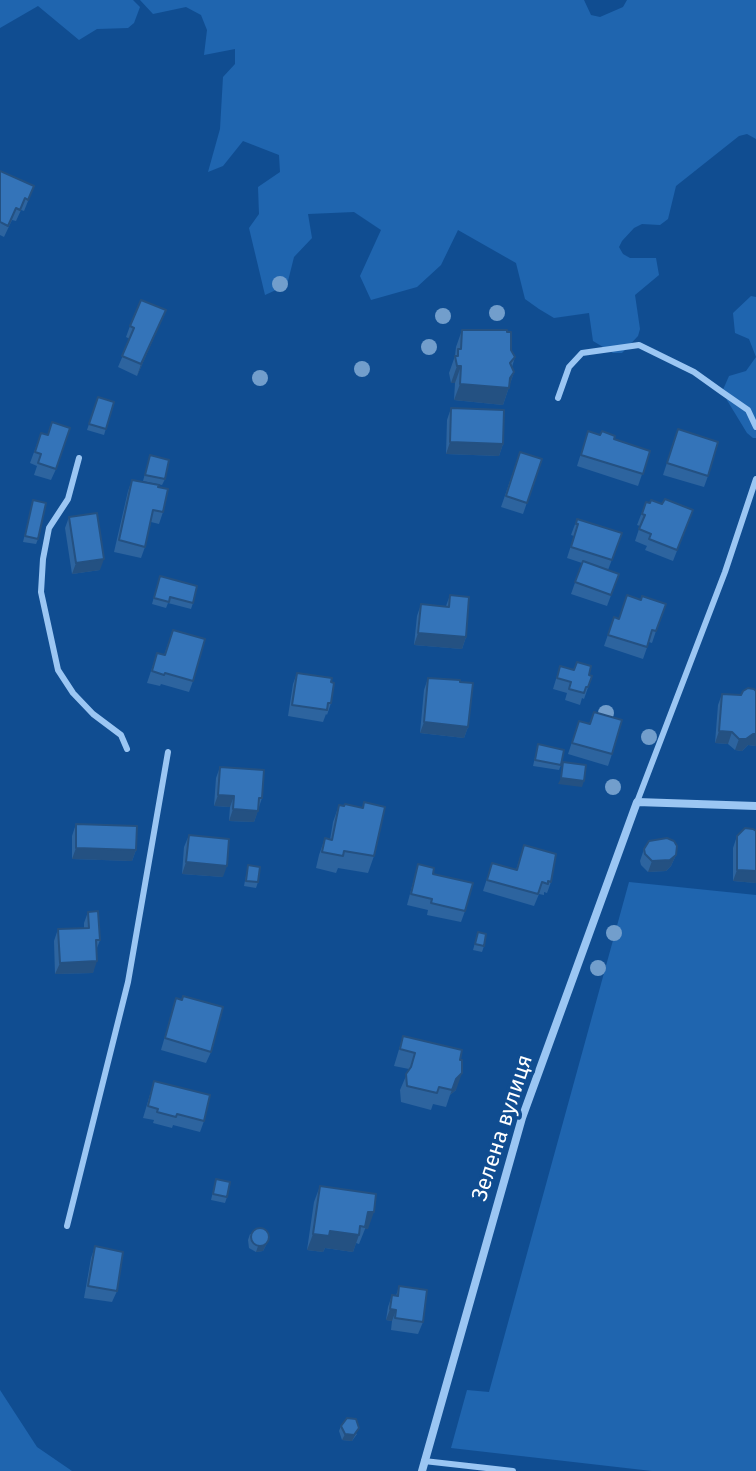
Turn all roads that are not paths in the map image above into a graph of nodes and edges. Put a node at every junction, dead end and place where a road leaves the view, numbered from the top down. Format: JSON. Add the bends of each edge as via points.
{"nodes":[{"id":1,"x":558,"y":398,"type":"dead end"},
{"id":2,"x":756,"y":427,"type":"edge"},
{"id":3,"x":79,"y":458,"type":"dead end"},
{"id":4,"x":756,"y":479,"type":"edge"},
{"id":5,"x":127,"y":749,"type":"dead end"},
{"id":6,"x":168,"y":752,"type":"dead end"},
{"id":7,"x":637,"y":802,"type":"junction"},
{"id":8,"x":756,"y":806,"type":"edge"},
{"id":9,"x":67,"y":1226,"type":"dead end"},
{"id":10,"x":423,"y":1466,"type":"edge"},
{"id":11,"x":513,"y":1471,"type":"edge"}],
"edges":[{"from":1,"to":2,"type":"lane","via":[[569,367],[582,353],[639,345],[694,372],[748,410]]},
{"from":3,"to":5,"type":"lane","via":[[68,499],[49,528],[41,592],[58,670],[93,714],[121,735]]},
{"from":4,"to":7,"type":"lane"},
{"from":6,"to":9,"type":"lane","via":[[128,982]]},
{"from":7,"to":8,"type":"street"},
{"from":7,"to":10,"type":"street","name":"Зелена вулиця","via":[[522,1118]]},
{"from":10,"to":11,"type":"lane"}]}
